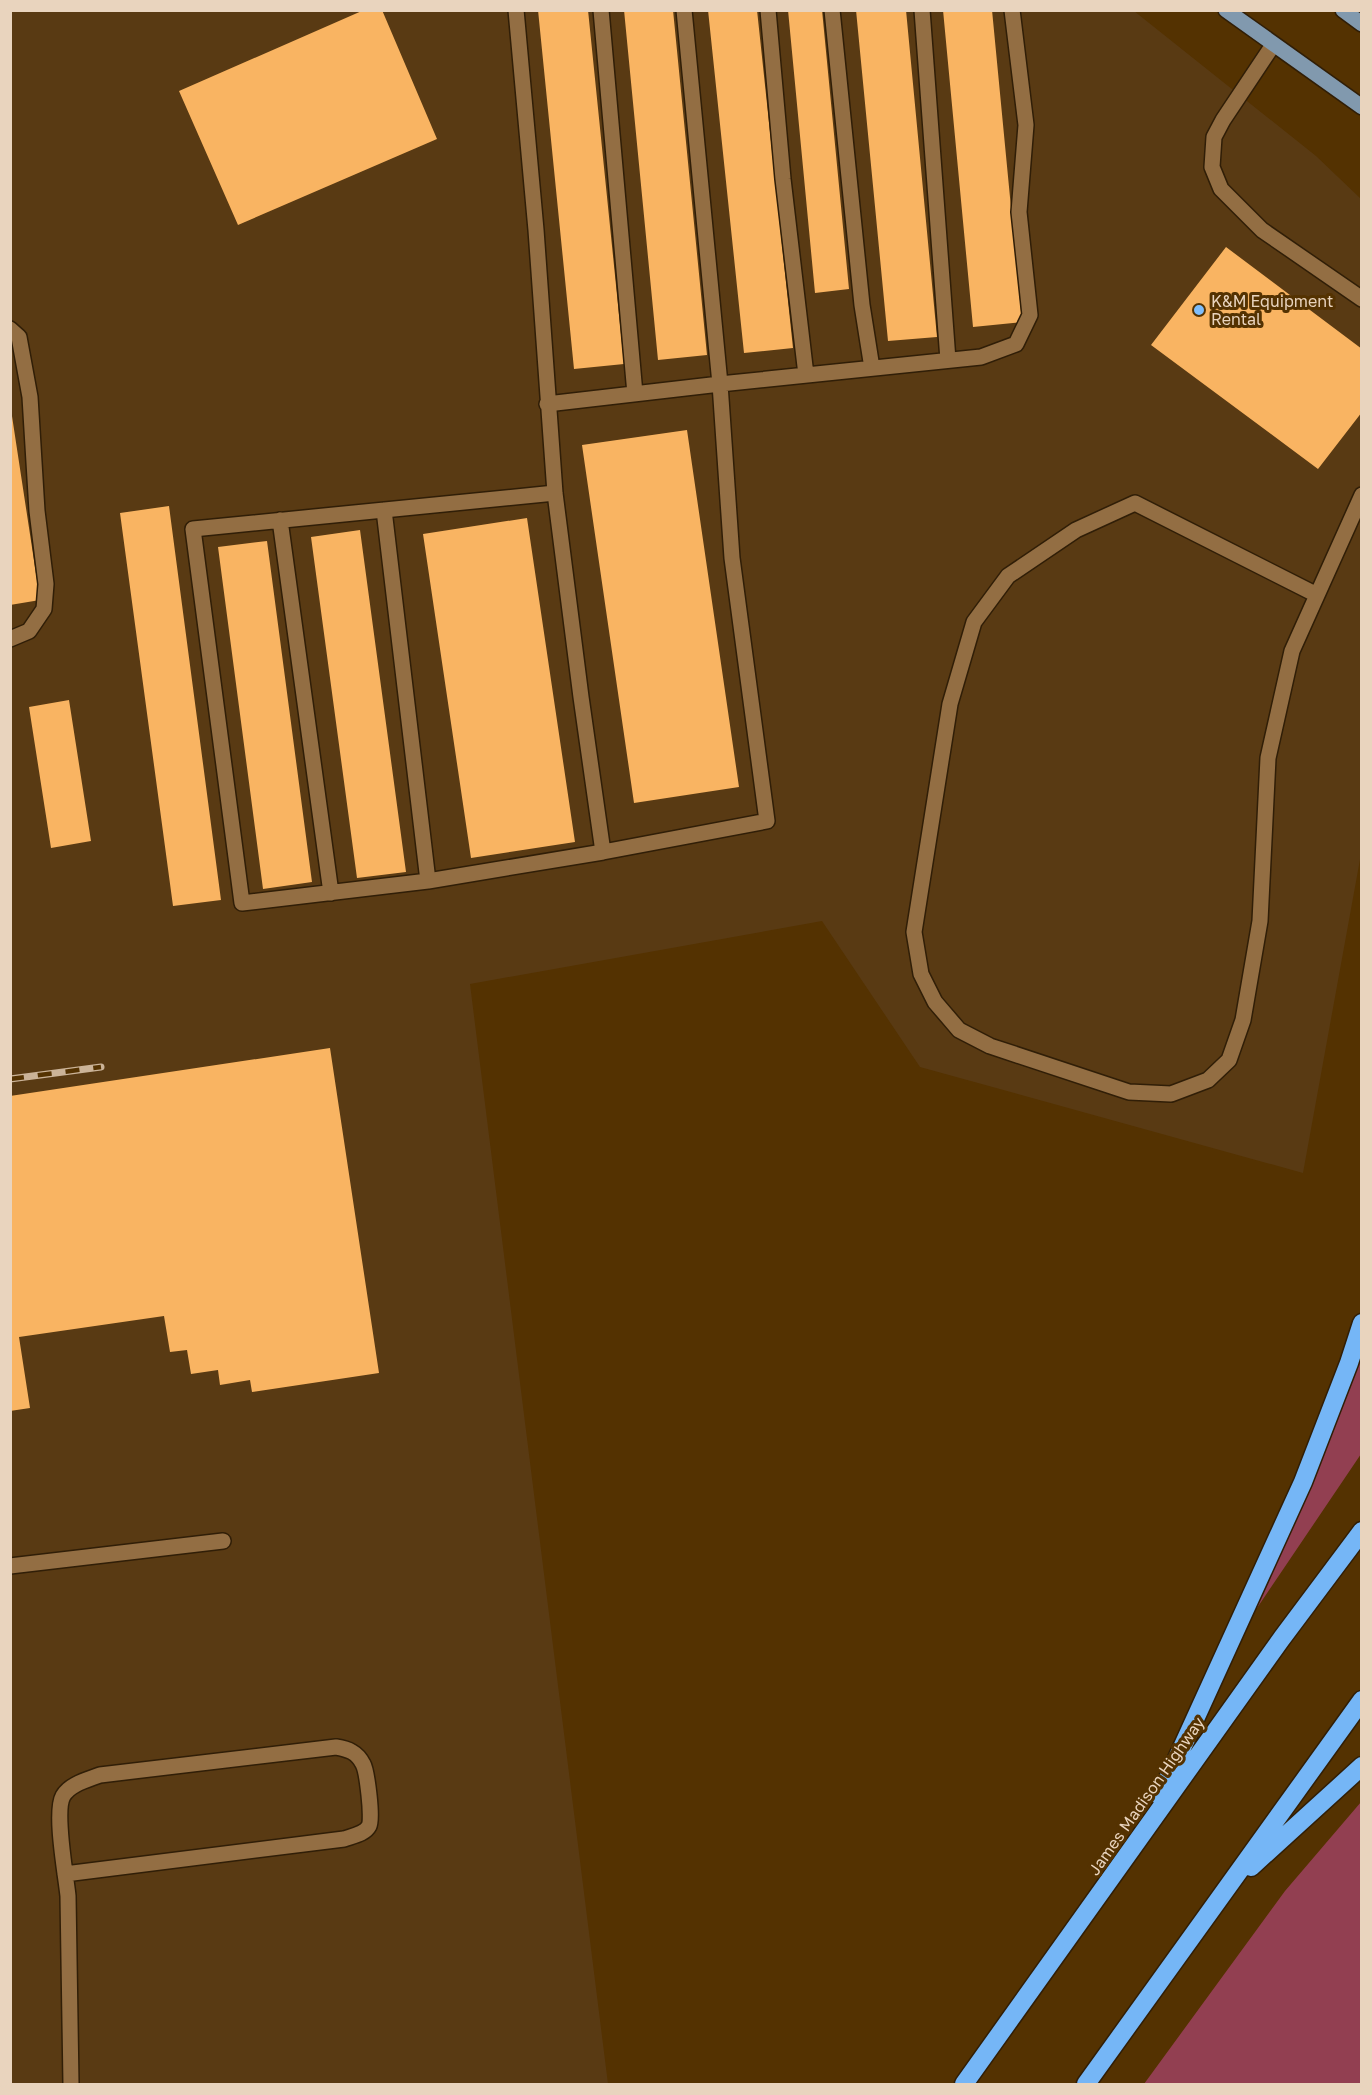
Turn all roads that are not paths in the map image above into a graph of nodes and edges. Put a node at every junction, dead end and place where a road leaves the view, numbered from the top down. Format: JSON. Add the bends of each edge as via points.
{"nodes":[{"id":1,"x":516,"y":10,"type":"edge"},
{"id":2,"x":601,"y":10,"type":"edge"},
{"id":3,"x":684,"y":10,"type":"edge"},
{"id":4,"x":768,"y":10,"type":"edge"},
{"id":5,"x":832,"y":10,"type":"edge"},
{"id":6,"x":922,"y":10,"type":"edge"},
{"id":7,"x":1012,"y":10,"type":"edge"},
{"id":8,"x":1226,"y":10,"type":"edge"},
{"id":9,"x":1342,"y":10,"type":"edge"},
{"id":10,"x":1362,"y":24,"type":"edge"},
{"id":11,"x":1272,"y":45,"type":"junction"},
{"id":12,"x":1362,"y":107,"type":"edge"},
{"id":13,"x":1362,"y":299,"type":"edge"},
{"id":14,"x":10,"y":329,"type":"edge"},
{"id":15,"x":948,"y":360,"type":"junction"},
{"id":16,"x":872,"y":368,"type":"junction"},
{"id":17,"x":806,"y":375,"type":"junction"},
{"id":18,"x":720,"y":384,"type":"junction"},
{"id":19,"x":635,"y":394,"type":"junction"},
{"id":20,"x":547,"y":404,"type":"junction"},
{"id":21,"x":555,"y":492,"type":"junction"},
{"id":22,"x":1362,"y":495,"type":"edge"},
{"id":23,"x":384,"y":510,"type":"junction"},
{"id":24,"x":280,"y":520,"type":"junction"},
{"id":25,"x":1317,"y":595,"type":"junction"},
{"id":26,"x":10,"y":639,"type":"edge"},
{"id":27,"x":603,"y":852,"type":"junction"},
{"id":28,"x":428,"y":881,"type":"junction"},
{"id":29,"x":331,"y":893,"type":"junction"},
{"id":30,"x":1362,"y":1323,"type":"edge"},
{"id":31,"x":1362,"y":1531,"type":"edge"},
{"id":32,"x":224,"y":1541,"type":"dead end"},
{"id":33,"x":10,"y":1566,"type":"edge"},
{"id":34,"x":1362,"y":1700,"type":"edge"},
{"id":35,"x":1362,"y":1766,"type":"edge"},
{"id":36,"x":1141,"y":1837,"type":"junction"},
{"id":37,"x":65,"y":1874,"type":"junction"},
{"id":38,"x":1225,"y":1890,"type":"junction"},
{"id":39,"x":71,"y":2085,"type":"edge"},
{"id":40,"x":963,"y":2085,"type":"edge"},
{"id":41,"x":1086,"y":2085,"type":"edge"}],
"edges":[{"from":1,"to":20,"type":"lane"},
{"from":2,"to":19,"type":"lane"},
{"from":3,"to":18,"type":"lane"},
{"from":4,"to":17,"type":"lane"},
{"from":5,"to":16,"type":"lane"},
{"from":6,"to":15,"type":"lane"},
{"from":7,"to":15,"type":"lane","via":[[1026,125],[1018,212],[1030,315],[1016,344],[981,357]]},
{"from":8,"to":11,"type":"main road"},
{"from":9,"to":10,"type":"main road"},
{"from":11,"to":12,"type":"main road"},
{"from":11,"to":13,"type":"lane","via":[[1214,137],[1212,167],[1221,189],[1262,230]]},
{"from":14,"to":26,"type":"lane","via":[[19,337],[30,398],[46,584],[44,609],[29,632]]},
{"from":15,"to":16,"type":"lane"},
{"from":16,"to":17,"type":"lane"},
{"from":17,"to":18,"type":"lane"},
{"from":18,"to":19,"type":"lane"},
{"from":18,"to":27,"type":"lane","via":[[732,558],[766,821]]},
{"from":19,"to":20,"type":"lane"},
{"from":20,"to":21,"type":"lane"},
{"from":21,"to":23,"type":"lane"},
{"from":21,"to":27,"type":"lane"},
{"from":22,"to":25,"type":"lane"},
{"from":23,"to":24,"type":"lane"},
{"from":23,"to":28,"type":"lane"},
{"from":24,"to":29,"type":"lane"},
{"from":24,"to":29,"type":"lane","via":[[193,529],[242,903]]},
{"from":25,"to":25,"type":"lane","via":[[1292,651],[1268,758],[1260,921],[1243,1020],[1229,1060],[1208,1080],[1172,1094],[1129,1092],[990,1046],[959,1030],[935,1002],[921,974],[914,932],[950,704],[974,622],[1008,576],[1076,530],[1135,503]]},
{"from":27,"to":28,"type":"lane"},
{"from":28,"to":29,"type":"lane"},
{"from":30,"to":36,"type":"highway","via":[[1303,1482]]},
{"from":31,"to":36,"type":"highway","name":"James Madison Highway"},
{"from":32,"to":33,"type":"lane"},
{"from":34,"to":38,"type":"highway"},
{"from":35,"to":38,"type":"highway"},
{"from":36,"to":40,"type":"highway","name":"James Madison Highway"},
{"from":37,"to":37,"type":"lane","via":[[59,1811],[63,1796],[75,1785],[100,1775],[336,1746],[352,1750],[364,1765],[371,1818],[369,1827],[359,1834]]},
{"from":37,"to":39,"type":"lane"},
{"from":38,"to":41,"type":"highway"}]}
